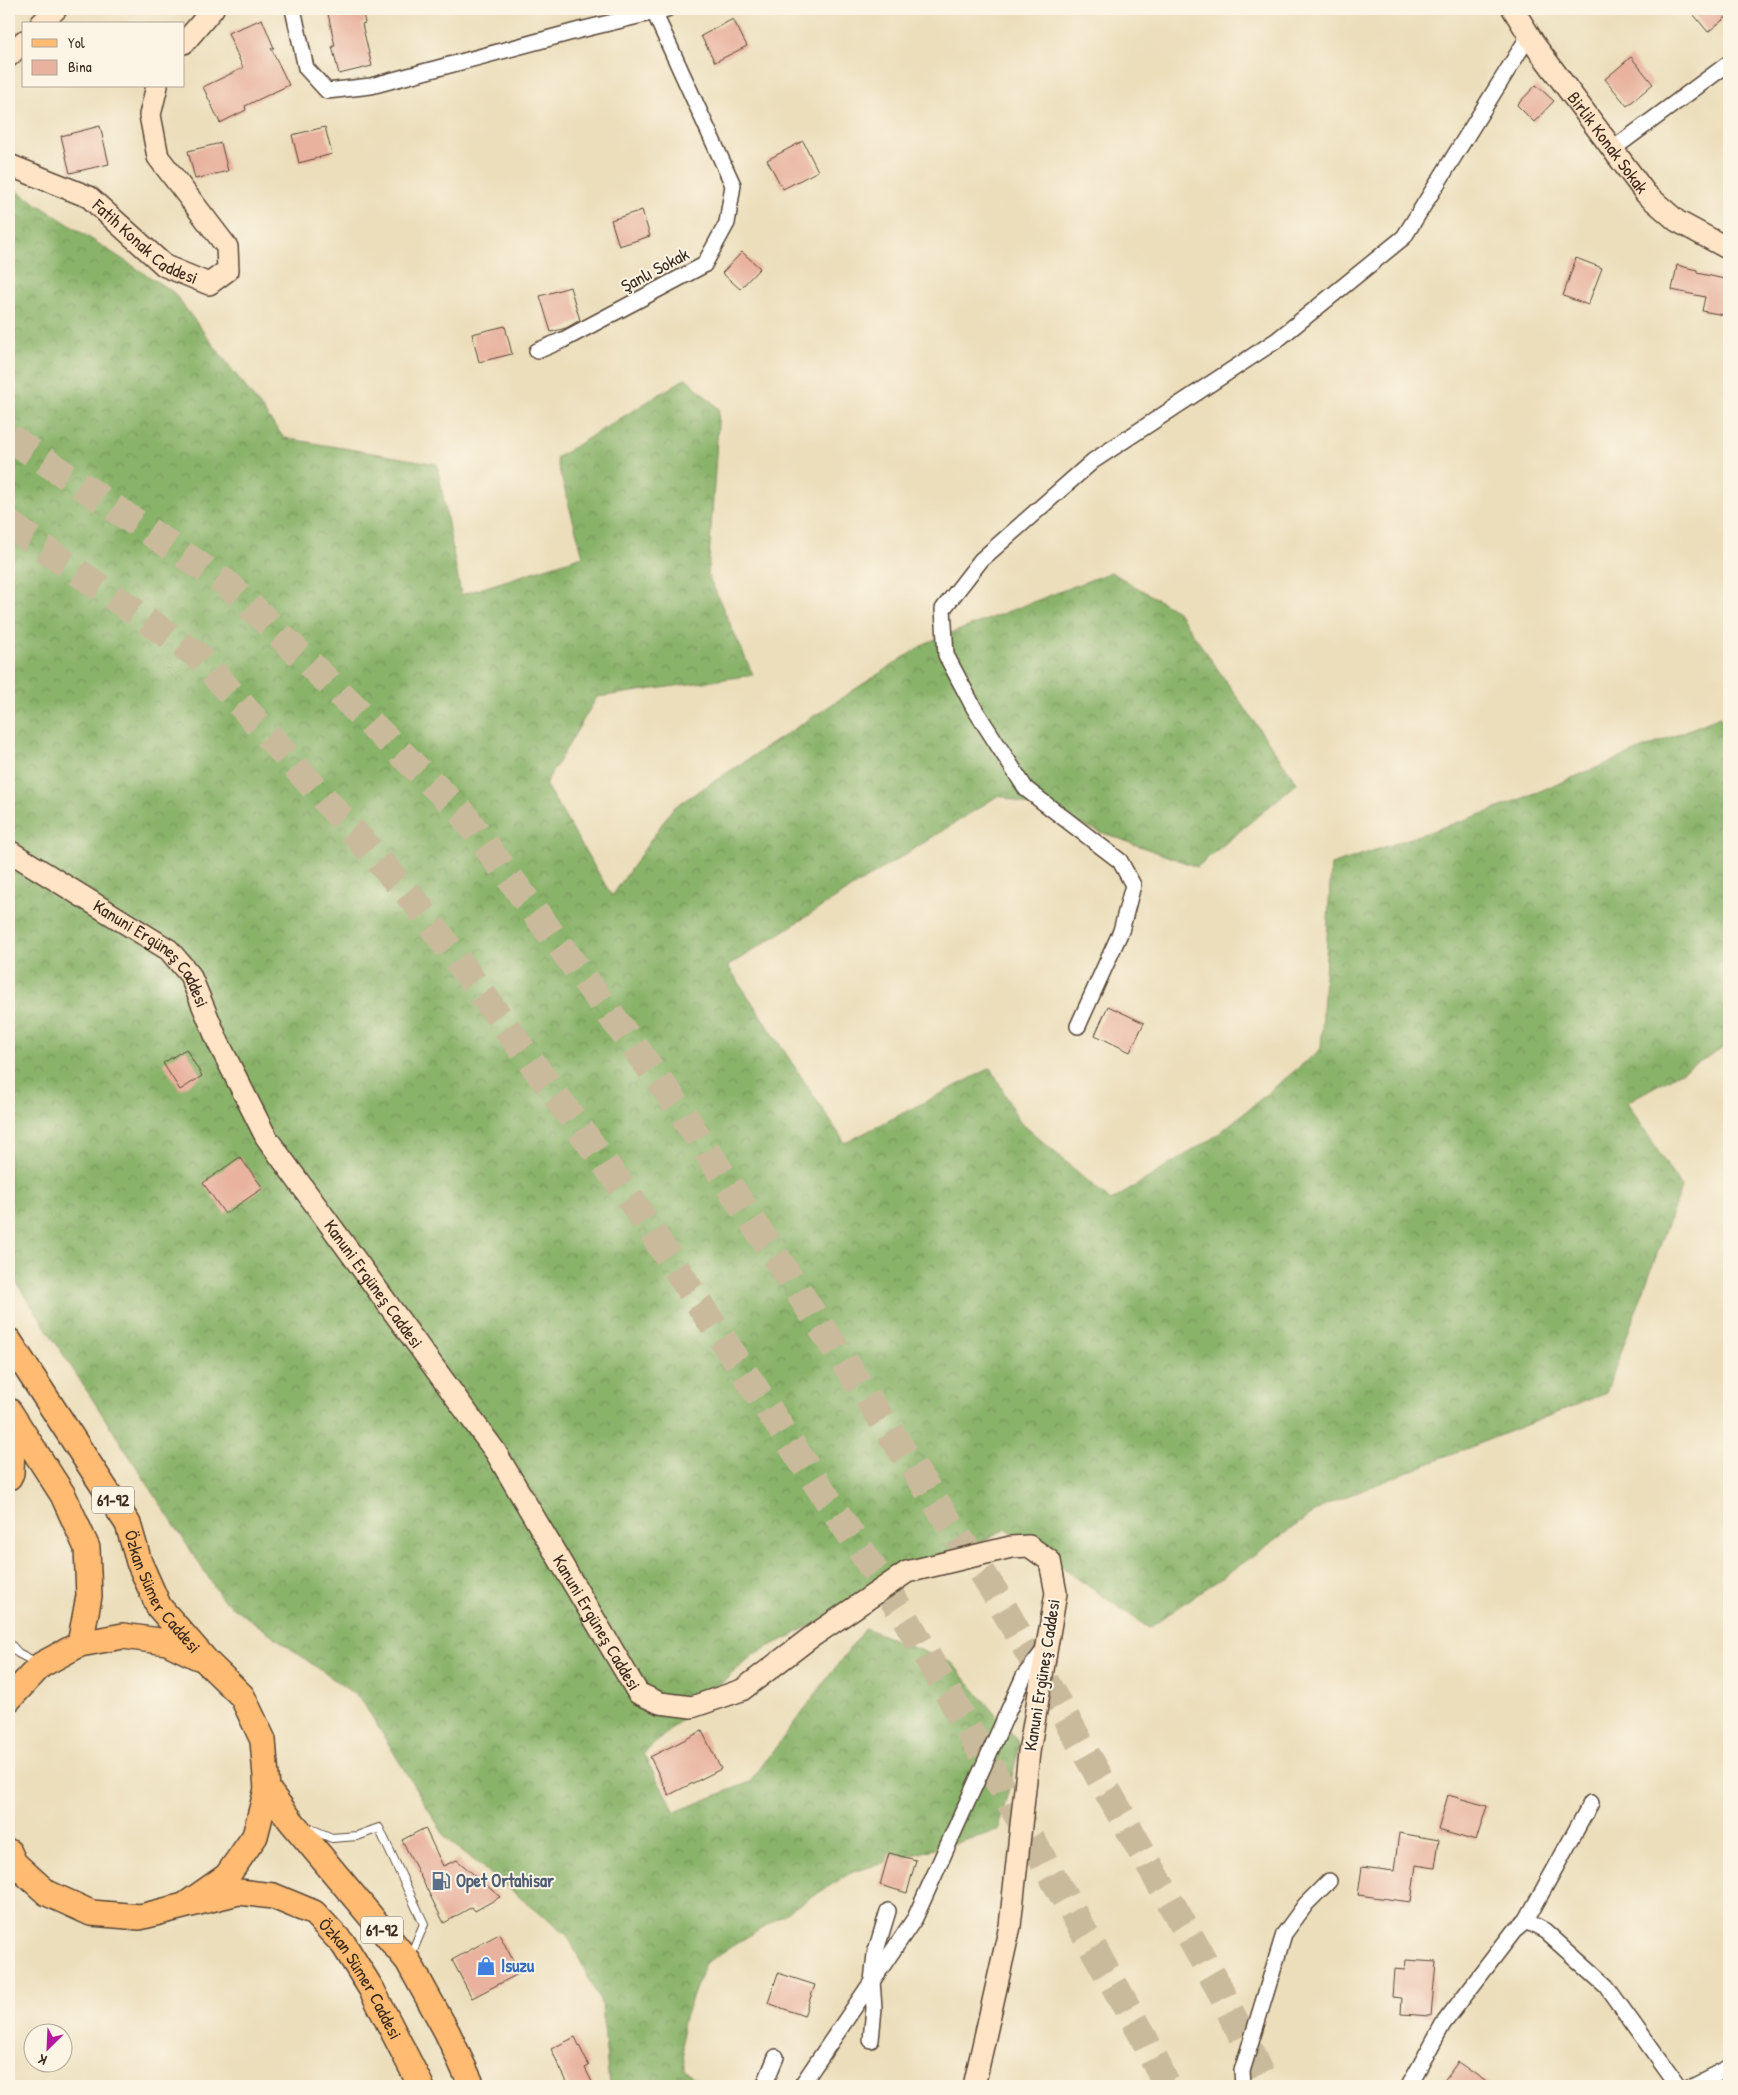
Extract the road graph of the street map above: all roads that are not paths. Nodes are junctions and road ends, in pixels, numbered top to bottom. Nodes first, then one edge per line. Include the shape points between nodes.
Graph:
1 (56, 9) edge
2 (213, 9) edge
3 (293, 9) edge
4 (1513, 9) edge
5 (660, 10) edge
6 (43, 22) edge
7 (1530, 34) junction
8 (185, 42) edge
9 (22, 43) edge
10 (9, 56) edge
11 (1729, 63) edge
12 (157, 88) edge
13 (1613, 149) junction
14 (9, 165) edge
15 (1729, 248) edge
16 (537, 351) dead end
17 (9, 851) edge
18 (1078, 1026) dead end
19 (9, 1341) edge
20 (9, 1411) edge
21 (9, 1433) edge
22 (9, 1477) edge
23 (9, 1644) edge
24 (80, 1644) junction
25 (1047, 1646) junction
26 (207, 1662) junction
27 (41, 1665) junction
28 (9, 1699) edge
29 (267, 1789) junction
30 (1591, 1803) dead end
31 (291, 1821) junction
32 (9, 1852) edge
33 (1329, 1880) dead end
34 (187, 1904) junction
35 (888, 1911) dead end
36 (1526, 1921) junction
37 (408, 1961) junction
38 (872, 1981) junction
39 (871, 2040) dead end
40 (776, 2057) dead end
41 (1729, 2068) edge
42 (421, 2086) edge
43 (472, 2086) edge
44 (764, 2086) edge
45 (801, 2086) edge
46 (974, 2086) edge
47 (1243, 2086) edge
48 (1409, 2086) edge
49 (1678, 2086) edge
50 (1693, 2086) edge

1 - 6 street
2 - 8 street
3 - 5 street via 306,68 327,91 371,86
4 - 7 street, Birlik Konak Sokak
5 - 16 street, Şanlı Sokak via 733,185 728,223 704,265
7 - 13 street, Birlik Konak Sokak via 1537,48
7 - 18 street via 1404,237 1278,340 1092,461 981,560 942,609 946,655 974,708 1026,789 1120,861 1133,885 1121,931
9 - 10 street
11 - 13 street
12 - 14 street, Fatih Konak Caddesi via 150,115 158,157 227,247 228,270 209,284 165,266 89,197
13 - 15 street, Birlik Konak Sokak via 1646,194 1677,221
17 - 25 street, Kanuni Ergüneş Caddesi via 169,950 190,975 218,1042 266,1138 495,1451 638,1692 660,1703 692,1707 742,1690 810,1638 907,1572 1011,1547 1029,1546 1050,1562 1056,1593
19 - 26 main road, Özkan Sümer Caddesi / 61-92 via 128,1524 139,1562 160,1607
20 - 24 main road, 61-92 via 63,1495 87,1548 89,1596
21 - 22 main road via 12,1445
23 - 27 lane via 18,1653
24 - 26 main road, Özkan Sümer Caddesi / 61-92 via 123,1636 167,1642
24 - 27 main road, Özkan Sümer Caddesi / 61-92
25 - 38 street via 1024,1676 915,1918
25 - 46 street, Kanuni Ergüneş Caddesi via 1029,1752 1010,1926
26 - 29 main road, Özkan Sümer Caddesi / 61-92 via 242,1696 263,1740
27 - 28 main road, Özkan Sümer Caddesi / 61-92
29 - 31 main road, 61-92
29 - 34 main road, Özkan Sümer Caddesi / 61-92 via 255,1836 227,1876
30 - 36 street
31 - 37 main road, 61-92
31 - 37 lane via 332,1838 357,1836 379,1828 424,1924
32 - 34 main road, Özkan Sümer Caddesi / 61-92 via 14,1862 47,1893 91,1913 140,1917
33 - 47 street via 1284,1934 1242,2071
34 - 42 main road, Özkan Sümer Caddesi / 61-92 via 239,1892 273,1896 314,1913 344,1945
35 - 38 street via 875,1954
36 - 48 street via 1514,1931 1443,2024
36 - 49 street via 1545,1931 1606,1986
37 - 43 main road, 61-92
38 - 39 street
38 - 45 street
40 - 44 street
41 - 50 street

